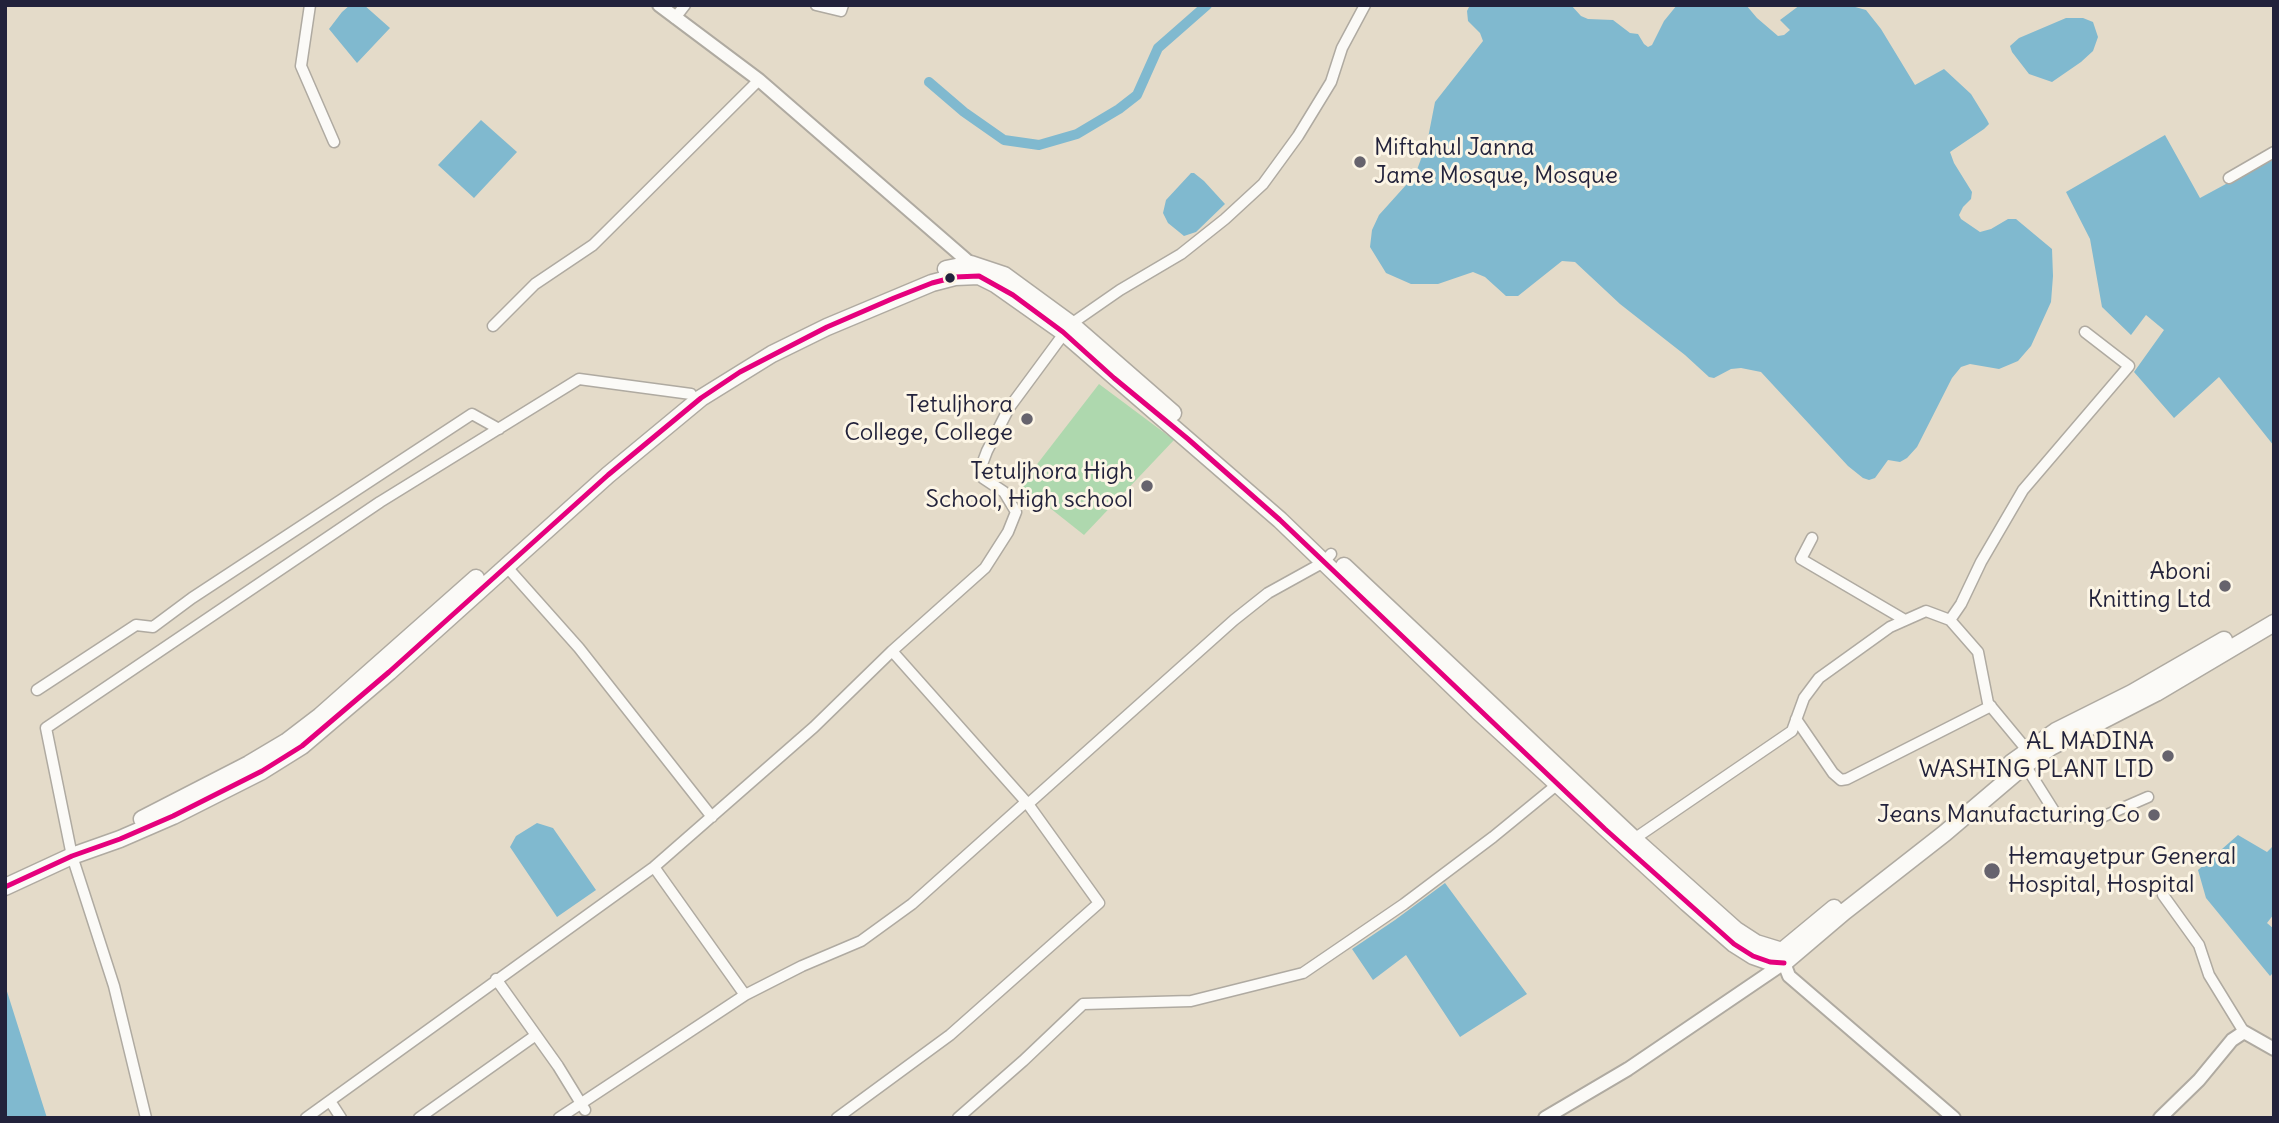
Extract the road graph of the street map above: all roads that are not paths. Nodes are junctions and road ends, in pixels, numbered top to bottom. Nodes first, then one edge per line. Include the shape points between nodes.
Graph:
1 (310, 5) edge
2 (659, 5) edge
3 (685, 5) edge
4 (816, 5) edge
5 (843, 5) edge
6 (1365, 5) edge
7 (675, 18) junction
8 (759, 80) junction
9 (334, 142) dead end
10 (2274, 152) edge
11 (2229, 177) dead end
12 (975, 270) junction
13 (493, 326) dead end
14 (1067, 328) junction
15 (2085, 332) dead end
16 (691, 394) junction
17 (499, 429) junction
18 (1812, 538) dead end
19 (1328, 558) junction
20 (506, 566) junction
21 (2274, 610) edge
22 (1950, 620) junction
23 (1905, 621) junction
24 (2274, 622) edge
25 (892, 651) junction
26 (2153, 688) junction
27 (37, 690) dead end
28 (1991, 706) junction
29 (1796, 719) junction
30 (2026, 757) junction
31 (1563, 780) junction
32 (2148, 797) dead end
33 (1027, 803) junction
34 (712, 817) junction
35 (1633, 839) junction
36 (72, 856) junction
37 (654, 867) junction
38 (5, 887) edge
39 (2163, 895) dead end
40 (1778, 963) junction
41 (496, 979) junction
42 (745, 995) junction
43 (2244, 1032) junction
44 (536, 1035) junction
45 (2274, 1049) edge
46 (330, 1101) junction
47 (582, 1107) junction
48 (146, 1118) edge
49 (306, 1118) edge
50 (341, 1118) edge
51 (419, 1118) edge
52 (559, 1118) edge
53 (837, 1118) edge
54 (958, 1118) edge
55 (1545, 1118) edge
56 (1954, 1118) edge
57 (2160, 1118) edge

1 - 9 street via 301,66
2 - 7 street
3 - 7 street
4 - 5 street via 841,11
6 - 14 street via 1342,48 1331,82 1252,196 1181,254
7 - 8 street
8 - 12 street
8 - 13 street via 593,245 535,284
10 - 11 street
12 - 14 main road via 1003,275
12 - 16 main road via 951,267 818,322 744,359
12 - 20 main road via 827,327 740,372 655,435
14 - 19 main road
14 - 25 street via 1009,408 981,467 983,478 1004,492 1016,512 1008,532 985,568
15 - 22 street via 2129,366 2023,489
16 - 17 street via 579,379
16 - 36 main road via 613,457 312,723 249,764
17 - 27 street via 472,414 153,626 136,625
17 - 36 street via 380,502 46,728
18 - 23 street via 1801,559
19 - 31 main road
19 - 33 street via 1268,593 1234,620
20 - 34 street via 579,648
20 - 36 main road via 302,746 173,816
21 - 26 main road
22 - 23 street via 1926,611
22 - 28 street via 1978,652
23 - 29 street via 1819,678
24 - 26 main road
25 - 33 street
25 - 34 street
26 - 30 main road via 2056,731
28 - 29 street via 1841,780
28 - 30 street
29 - 35 street via 1792,731
30 - 32 street via 2054,811 2067,818 2102,817
30 - 40 main road
31 - 35 main road
31 - 40 main road via 1605,829 1734,944
31 - 54 street via 1404,904 1303,973 1191,1001 1083,1004
33 - 42 street via 912,904 860,941
33 - 53 street via 1099,902 950,1035
34 - 37 street
35 - 40 main road
36 - 38 main road
36 - 48 street via 114,986
37 - 41 street
37 - 42 street
39 - 43 street via 2199,945 2210,975
40 - 55 street via 1628,1069
40 - 56 street
41 - 44 street
41 - 46 street
42 - 47 street
43 - 45 street
43 - 57 street
44 - 47 street
44 - 51 street
46 - 49 street
46 - 50 street
47 - 52 street

